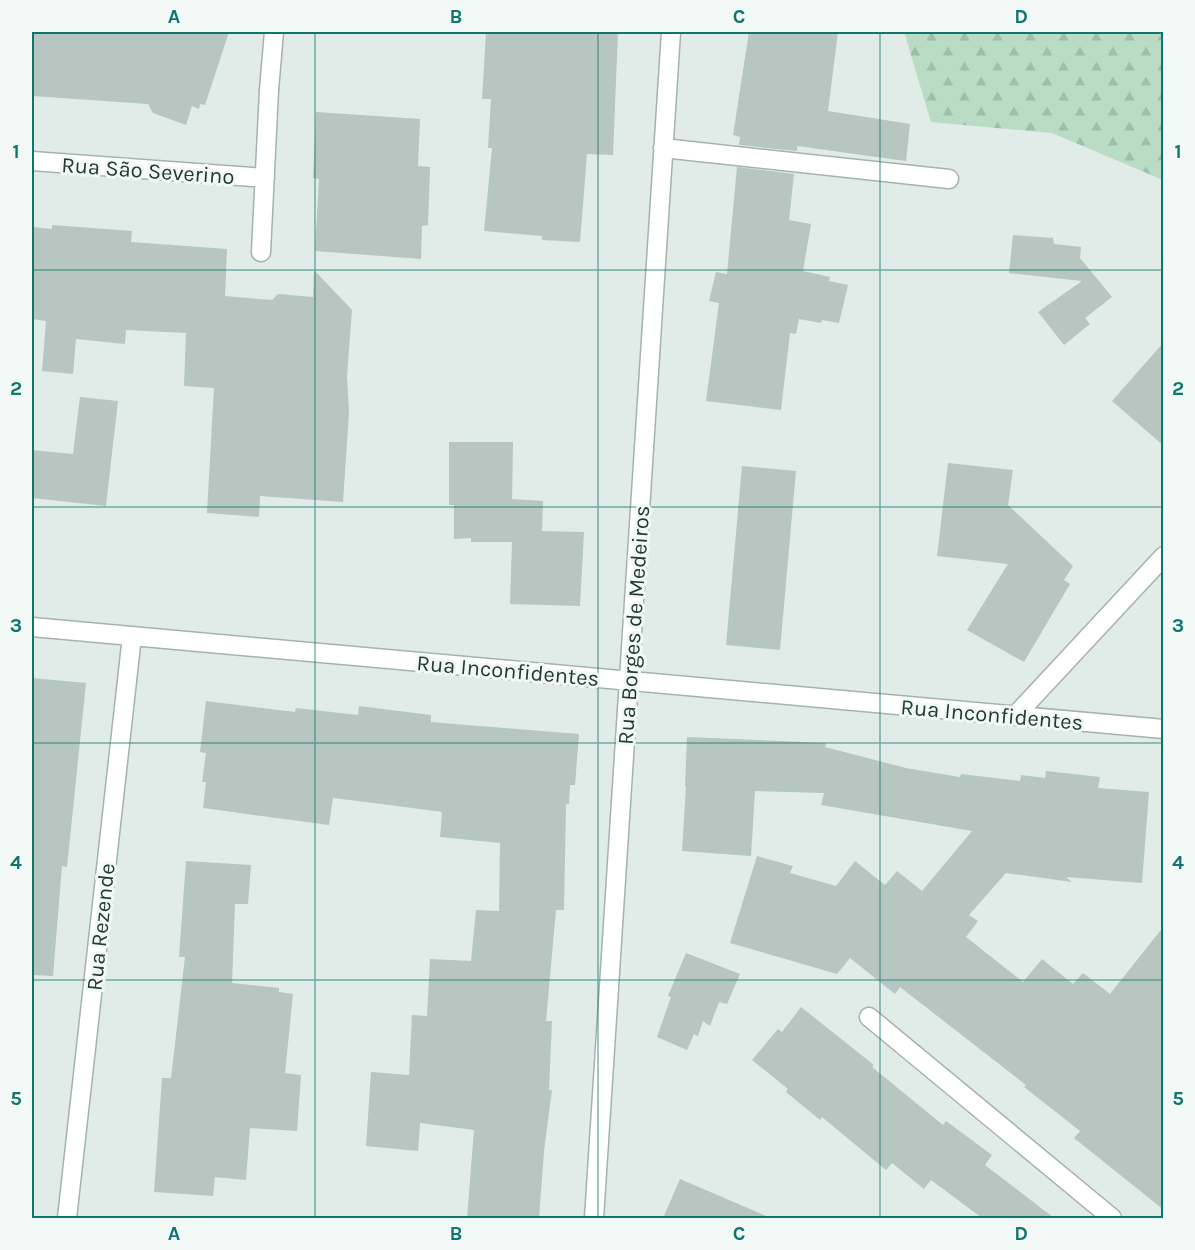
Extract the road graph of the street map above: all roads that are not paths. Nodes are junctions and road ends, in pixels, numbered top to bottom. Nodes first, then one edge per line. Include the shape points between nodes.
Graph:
1 (274, 32) edge
2 (671, 32) edge
3 (663, 148) junction
4 (32, 161) edge
5 (265, 178) junction
6 (949, 179) dead end
7 (261, 252) dead end
8 (1164, 556) edge
9 (32, 627) edge
10 (132, 636) junction
11 (629, 680) junction
12 (1015, 716) junction
13 (1164, 729) edge
14 (869, 1017) dead end
15 (67, 1218) edge
16 (594, 1218) edge
17 (1112, 1218) edge

1 - 5 street
2 - 3 street, Rua Borges de Medeiros
3 - 6 street
3 - 11 street, Rua Borges de Medeiros
4 - 5 street, Rua São Severino
5 - 7 street
8 - 12 street
9 - 10 street, Rua Inconfidentes
10 - 11 street, Rua Inconfidentes
10 - 15 street, Rua Rezende
11 - 12 street, Rua Inconfidentes
11 - 16 street, Rua Borges de Medeiros
12 - 13 street, Rua Inconfidentes
14 - 17 street

